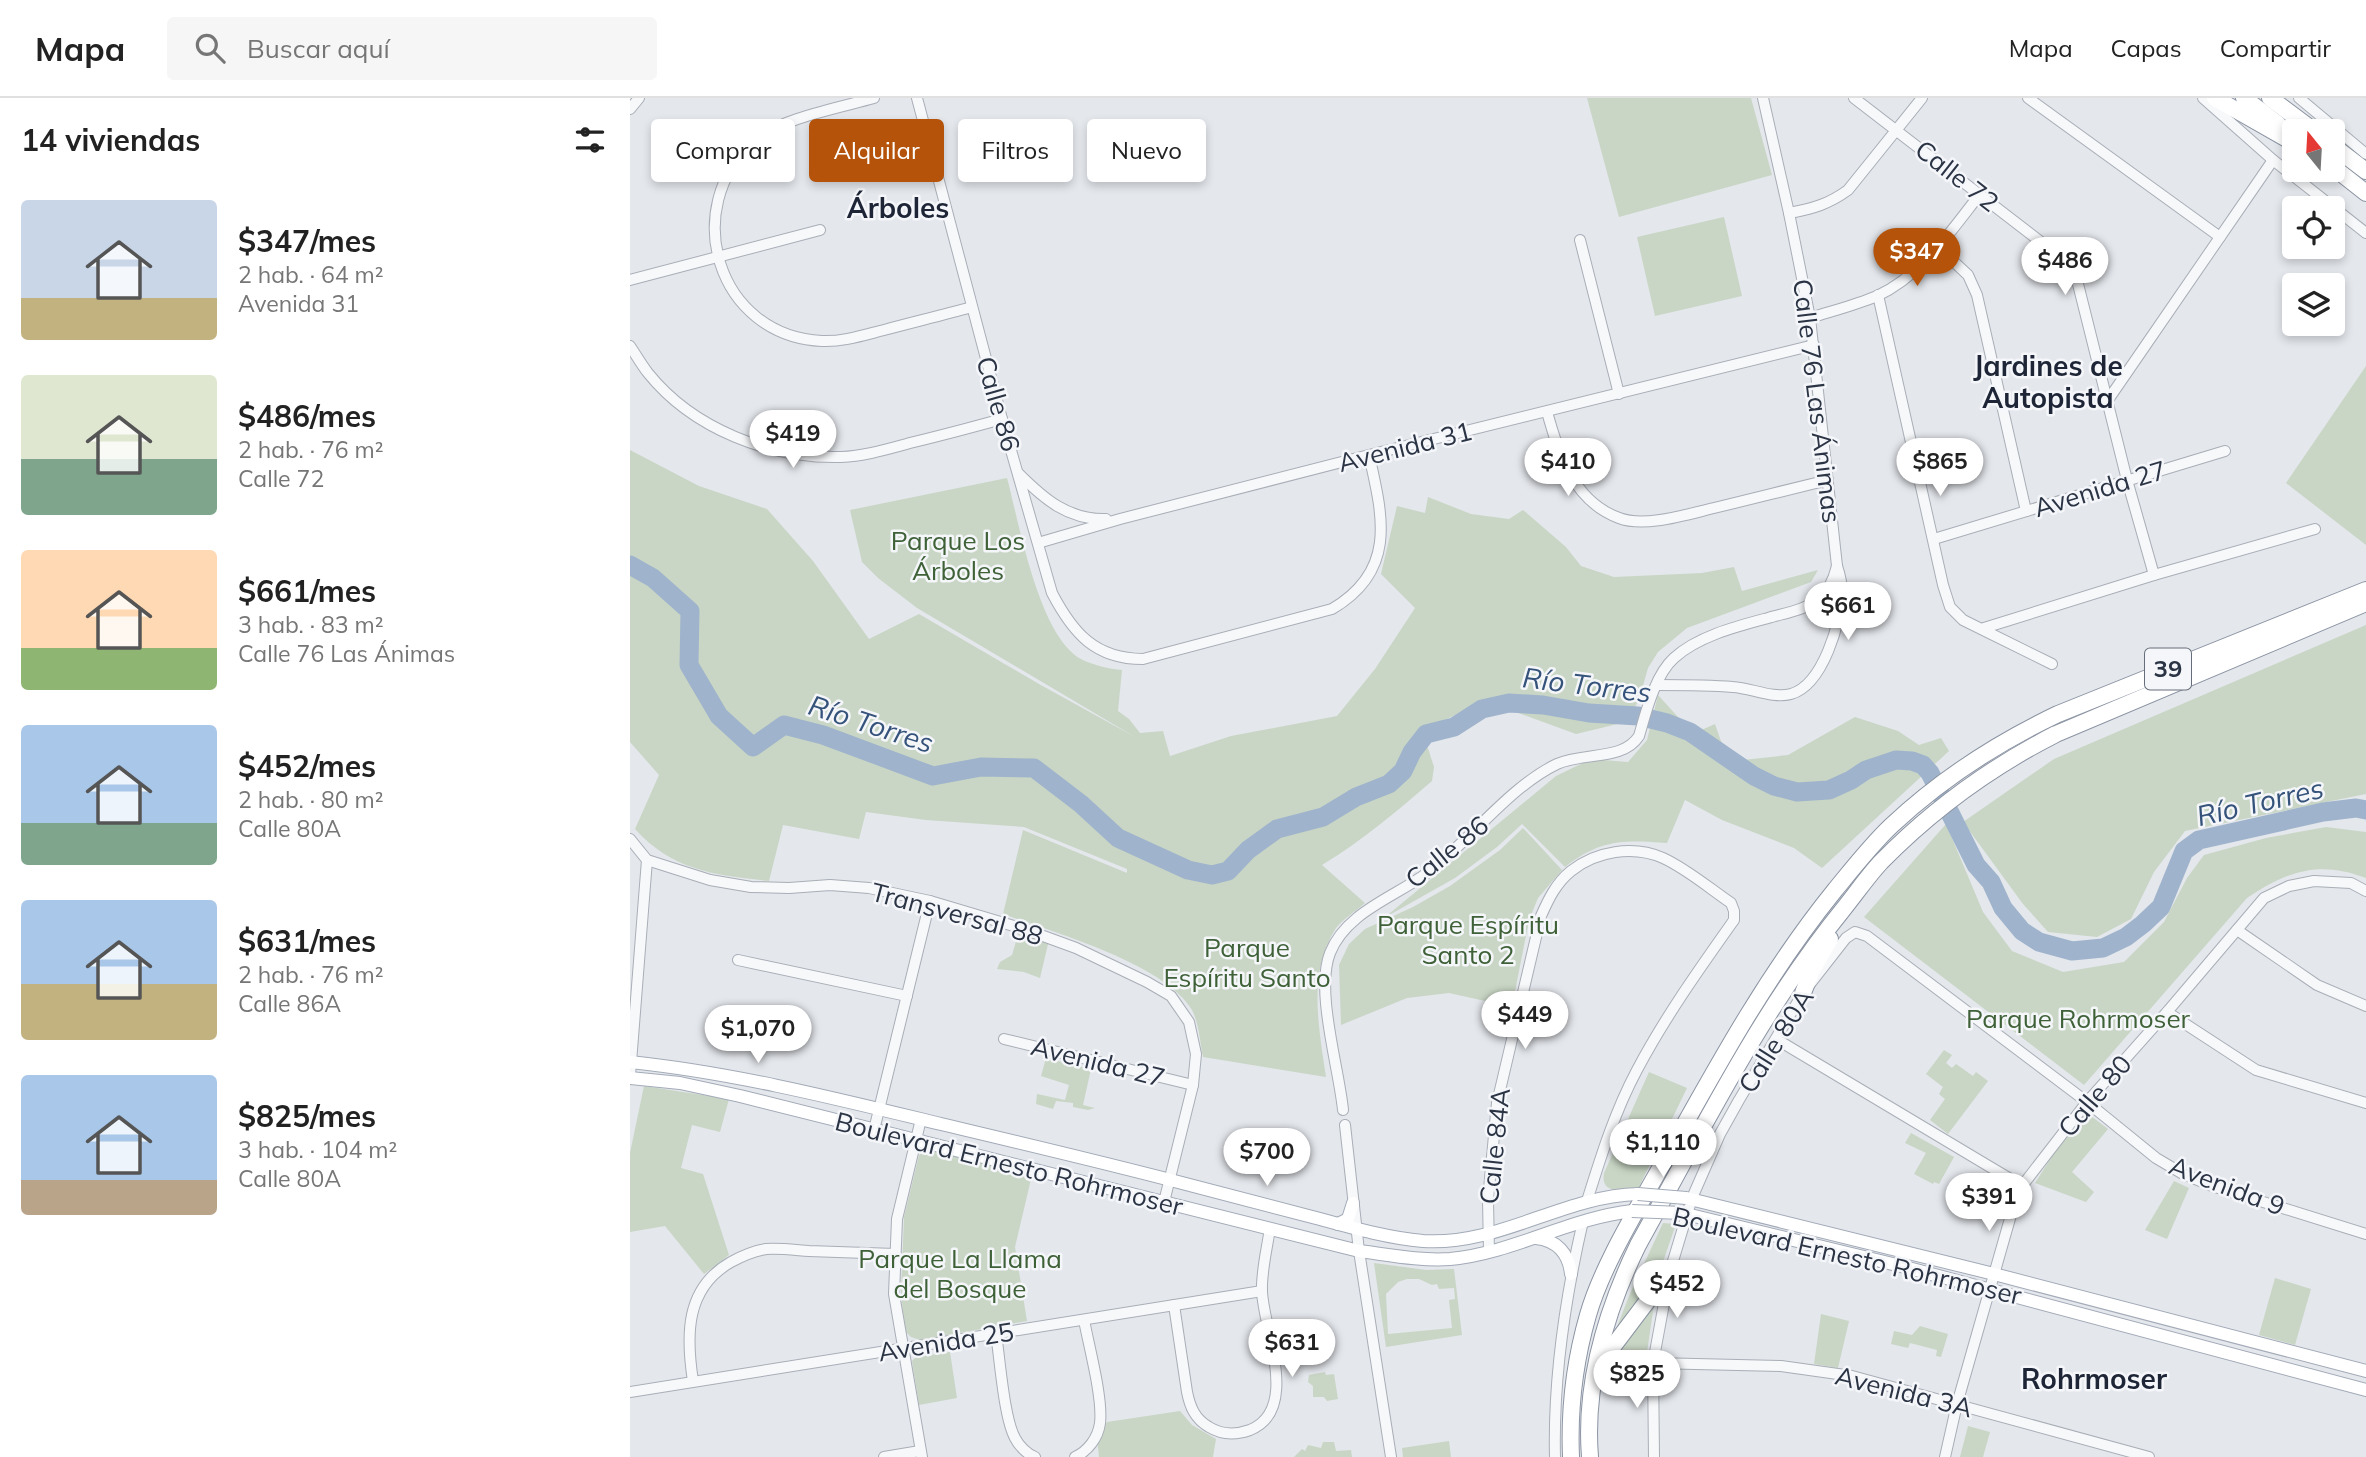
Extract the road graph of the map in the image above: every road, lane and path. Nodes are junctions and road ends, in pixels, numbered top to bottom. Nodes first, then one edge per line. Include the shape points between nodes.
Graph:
1 (639, 98) edge
2 (874, 98) edge
3 (917, 98) edge
4 (1763, 98) edge
5 (1854, 98) edge
6 (1922, 98) edge
7 (2028, 98) edge
8 (2203, 98) edge
9 (2215, 98) edge
10 (2244, 98) edge
11 (2270, 98) edge
12 (2276, 98) edge
13 (2299, 98) edge
14 (630, 109) edge
15 (2299, 119) edge
16 (2301, 119) edge
17 (2282, 128) edge
18 (1896, 130) junction
19 (2282, 136) edge
20 (2366, 154) edge
21 (2345, 155) edge
22 (2273, 160) junction
23 (2366, 171) edge
24 (2345, 176) edge
25 (2366, 193) edge
26 (1980, 194) junction
27 (1789, 213) junction
28 (820, 230) dead end
29 (2366, 233) edge
30 (2220, 237) junction
31 (1580, 240) dead end
32 (1938, 247) junction
33 (717, 257) junction
34 (630, 280) edge
35 (1878, 295) junction
36 (972, 307) junction
37 (1810, 318) junction
38 (1814, 345) junction
39 (630, 346) edge
40 (1619, 394) junction
41 (2108, 400) junction
42 (1548, 412) junction
43 (1002, 419) junction
44 (2225, 450) dead end
45 (1369, 455) junction
46 (1018, 473) junction
47 (1828, 480) junction
48 (2127, 480) junction
49 (2025, 511) junction
50 (1120, 519) junction
51 (2315, 529) dead end
52 (1934, 539) junction
53 (1038, 543) junction
54 (1838, 566) junction
55 (2154, 575) junction
56 (2366, 590) edge
57 (2366, 603) edge
58 (1984, 628) junction
59 (2052, 664) dead end
60 (1657, 685) junction
61 (630, 839) edge
62 (646, 860) junction
63 (2366, 891) edge
64 (1856, 893) junction
65 (930, 901) junction
66 (2236, 930) junction
67 (1867, 936) joint
68 (738, 960) dead end
69 (1803, 993) junction
70 (906, 996) junction
71 (2366, 1006) edge
72 (2167, 1013) junction
73 (1004, 1039) dead end
74 (1776, 1039) junction
75 (630, 1062) edge
76 (630, 1077) edge
77 (1193, 1085) junction
78 (2087, 1102) junction
79 (2366, 1104) edge
80 (879, 1109) junction
81 (1343, 1110) dead end
82 (921, 1119) junction
83 (1345, 1125) dead end
84 (874, 1130) junction
85 (915, 1141) junction
86 (1169, 1180) junction
87 (2022, 1186) junction
88 (1637, 1194) junction
89 (1689, 1198) junction
90 (1587, 1201) junction
91 (1164, 1202) junction
92 (1353, 1203) junction
93 (1685, 1214) junction
94 (1583, 1221) junction
95 (1338, 1224) junction
96 (1270, 1228) junction
97 (1357, 1229) junction
98 (1489, 1234) junction
99 (2366, 1234) edge
100 (1532, 1238) junction
101 (1359, 1251) junction
102 (1489, 1252) junction
103 (895, 1254) junction
104 (1670, 1271) junction
105 (1571, 1275) junction
106 (1994, 1275) junction
107 (1990, 1289) junction
108 (1262, 1291) junction
109 (1174, 1305) junction
110 (1083, 1320) junction
111 (996, 1334) junction
112 (904, 1349) junction
113 (1653, 1363) junction
114 (2366, 1371) edge
115 (1594, 1373) junction
116 (693, 1381) junction
117 (2366, 1390) edge
118 (630, 1392) edge
119 (1957, 1404) junction
120 (921, 1454) edge
121 (884, 1457) edge
122 (1035, 1457) edge
123 (1075, 1457) edge
124 (1391, 1457) edge
125 (1555, 1457) edge
126 (1571, 1457) edge
127 (1590, 1457) edge
128 (1654, 1457) edge
129 (1945, 1457) edge
130 (2149, 1457) edge

1 - 14 street
2 - 33 street via 787,123 755,139 732,166 717,201
3 - 36 street, Calle 86
4 - 27 street, Calle 76 Las Ánimas
5 - 18 street, Calle 72
6 - 18 street
7 - 30 street
8 - 22 street
9 - 19 highway
10 - 17 highway
11 - 15 highway
12 - 16 highway
13 - 20 street
18 - 26 street, Calle 72
18 - 27 street via 1848,190 1816,208
21 - 23 highway
22 - 29 street
22 - 30 street
24 - 25 highway
26 - 32 street
26 - 41 street, Calle 72 via 2063,259 2076,276
27 - 37 street, Calle 76 Las Ánimas
28 - 33 street
30 - 41 street
31 - 40 street
32 - 35 street
32 - 49 street via 1968,275 1977,295
33 - 34 street
33 - 36 street via 729,286 748,309 767,325 794,336 822,341 853,338
35 - 37 street
35 - 52 street
36 - 43 street, Calle 86
37 - 38 street, Calle 76 Las Ánimas
38 - 40 street, Avenida 31
38 - 47 street, Calle 76 Las Ánimas
39 - 43 street via 648,373 708,424 790,454 842,457 886,450
40 - 42 street, Avenida 31
41 - 48 street, Calle 72
42 - 45 street, Avenida 31
42 - 47 street via 1570,475 1590,501 1620,519 1678,516
43 - 46 street, Calle 86
44 - 48 street, Avenida 27
45 - 50 street, Avenida 31
45 - 53 street, Calle 86 via 1381,506 1378,556 1360,587 1332,609 1143,659 1113,656 1073,629 1052,593
46 - 50 street, Avenida 31 via 1058,508 1079,516
46 - 53 street, Calle 86
47 - 54 street, Calle 76 Las Ánimas
48 - 49 street, Avenida 27
48 - 55 street, Calle 72
49 - 52 street, Avenida 27
50 - 53 street, Avenida 31
51 - 55 street
52 - 58 street via 1950,607 1963,620
54 - 60 street via 1819,599 1688,647 1674,657
54 - 60 street, Calle 76 Las Ánimas via 1842,593 1830,645 1810,680 1794,693
55 - 58 street
56 - 126 highway, 39 via 2058,713 2012,736 1923,799 1867,852 1806,926 1733,1036 1623,1237 1584,1334 1573,1391
57 - 64 highway, 39 via 2020,753 1937,812 1879,864
58 - 59 street
60 - 81 street, Calle 86 via 1633,744 1625,750 1557,764 1532,779 1434,867 1358,917 1339,938 1326,967 1326,999
61 - 62 street
62 - 65 street, Transversal 88 via 751,887 869,888
62 - 75 street
63 - 66 street, Calle 80 via 2351,883 2314,881 2289,886 2264,898
64 - 69 highway
64 - 115 highway, 39 via 1820,937 1749,1044 1638,1245 1606,1323
65 - 70 street
65 - 77 street, Transversal 88 via 1076,948 1171,996 1189,1022 1196,1054
66 - 71 street via 2317,985
66 - 72 street, Calle 80
67 - 69 street, Calle 80A via 1855,932 1846,938
67 - 78 street, Avenida 9
68 - 70 street
69 - 74 street, Calle 80A
70 - 80 street
72 - 78 street, Calle 80
72 - 79 street via 2256,1070
73 - 77 street, Avenida 27
74 - 87 street
74 - 89 street, Calle 80A via 1720,1134
75 - 76 street
75 - 80 main road, Boulevard Ernesto Rohrmoser via 742,1079
76 - 84 main road, Boulevard Ernesto Rohrmoser via 740,1096
77 - 86 street
78 - 87 street, Calle 80
78 - 99 street, Avenida 9 via 2183,1174
80 - 82 main road, Boulevard Ernesto Rohrmoser
80 - 84 street
82 - 85 street
82 - 86 main road, Boulevard Ernesto Rohrmoser
83 - 92 street
84 - 85 main road, Boulevard Ernesto Rohrmoser
85 - 91 main road, Boulevard Ernesto Rohrmoser
85 - 103 street via 897,1219
86 - 91 street
86 - 95 main road, Boulevard Ernesto Rohrmoser
87 - 106 street, Calle 80
88 - 89 main road, Boulevard Ernesto Rohrmoser, bridge
88 - 90 main road, Boulevard Ernesto Rohrmoser
88 - 94 main road via 1588,1211
89 - 93 street, Calle 80A
89 - 106 main road, Boulevard Ernesto Rohrmoser
90 - 98 main road, Boulevard Ernesto Rohrmoser
90 - 98 street, Calle 84A via 1606,1141 1637,1071 1734,919 1731,903 1683,869 1637,851 1593,858 1570,872 1551,894 1541,916 1497,1103 1488,1189
91 - 96 main road, Boulevard Ernesto Rohrmoser
92 - 95 main road via 1348,1219
92 - 97 street
93 - 94 main road, Boulevard Ernesto Rohrmoser, bridge via 1632,1211
93 - 104 street, Calle 80A
93 - 107 main road, Boulevard Ernesto Rohrmoser
94 - 100 main road, Boulevard Ernesto Rohrmoser
94 - 105 street
95 - 97 main road, Boulevard Ernesto Rohrmoser
96 - 101 main road, Boulevard Ernesto Rohrmoser
96 - 108 street
97 - 98 main road, Boulevard Ernesto Rohrmoser via 1421,1241
97 - 101 street
98 - 102 street, Calle 84A
100 - 102 main road, Boulevard Ernesto Rohrmoser
100 - 105 main road via 1549,1240 1563,1251
101 - 102 main road, Boulevard Ernesto Rohrmoser via 1419,1259
101 - 124 street
103 - 112 street via 894,1294
103 - 116 street via 766,1249 720,1268 705,1283 689,1325
104 - 113 street, Calle 80A
104 - 115 highway
105 - 125 street via 1557,1374
106 - 107 street, Calle 80
106 - 114 main road, Boulevard Ernesto Rohrmoser
107 - 117 main road, Boulevard Ernesto Rohrmoser
107 - 119 street, Calle 80
108 - 109 street, Avenida 25
108 - 109 street via 1278,1387 1265,1420 1240,1433 1214,1430 1190,1405
109 - 110 street, Avenida 25
110 - 111 street, Avenida 25
110 - 123 street via 1100,1426 1094,1441
111 - 112 street, Avenida 25
111 - 122 street via 1009,1423 1015,1440
112 - 116 street, Avenida 25
112 - 120 street
113 - 119 street, Avenida 3A via 1781,1366 1852,1376
113 - 128 street, Calle 80A
115 - 127 highway, 39
116 - 118 street, Avenida 25
119 - 129 street, Calle 80
119 - 130 street, Avenida 3A
120 - 121 street

